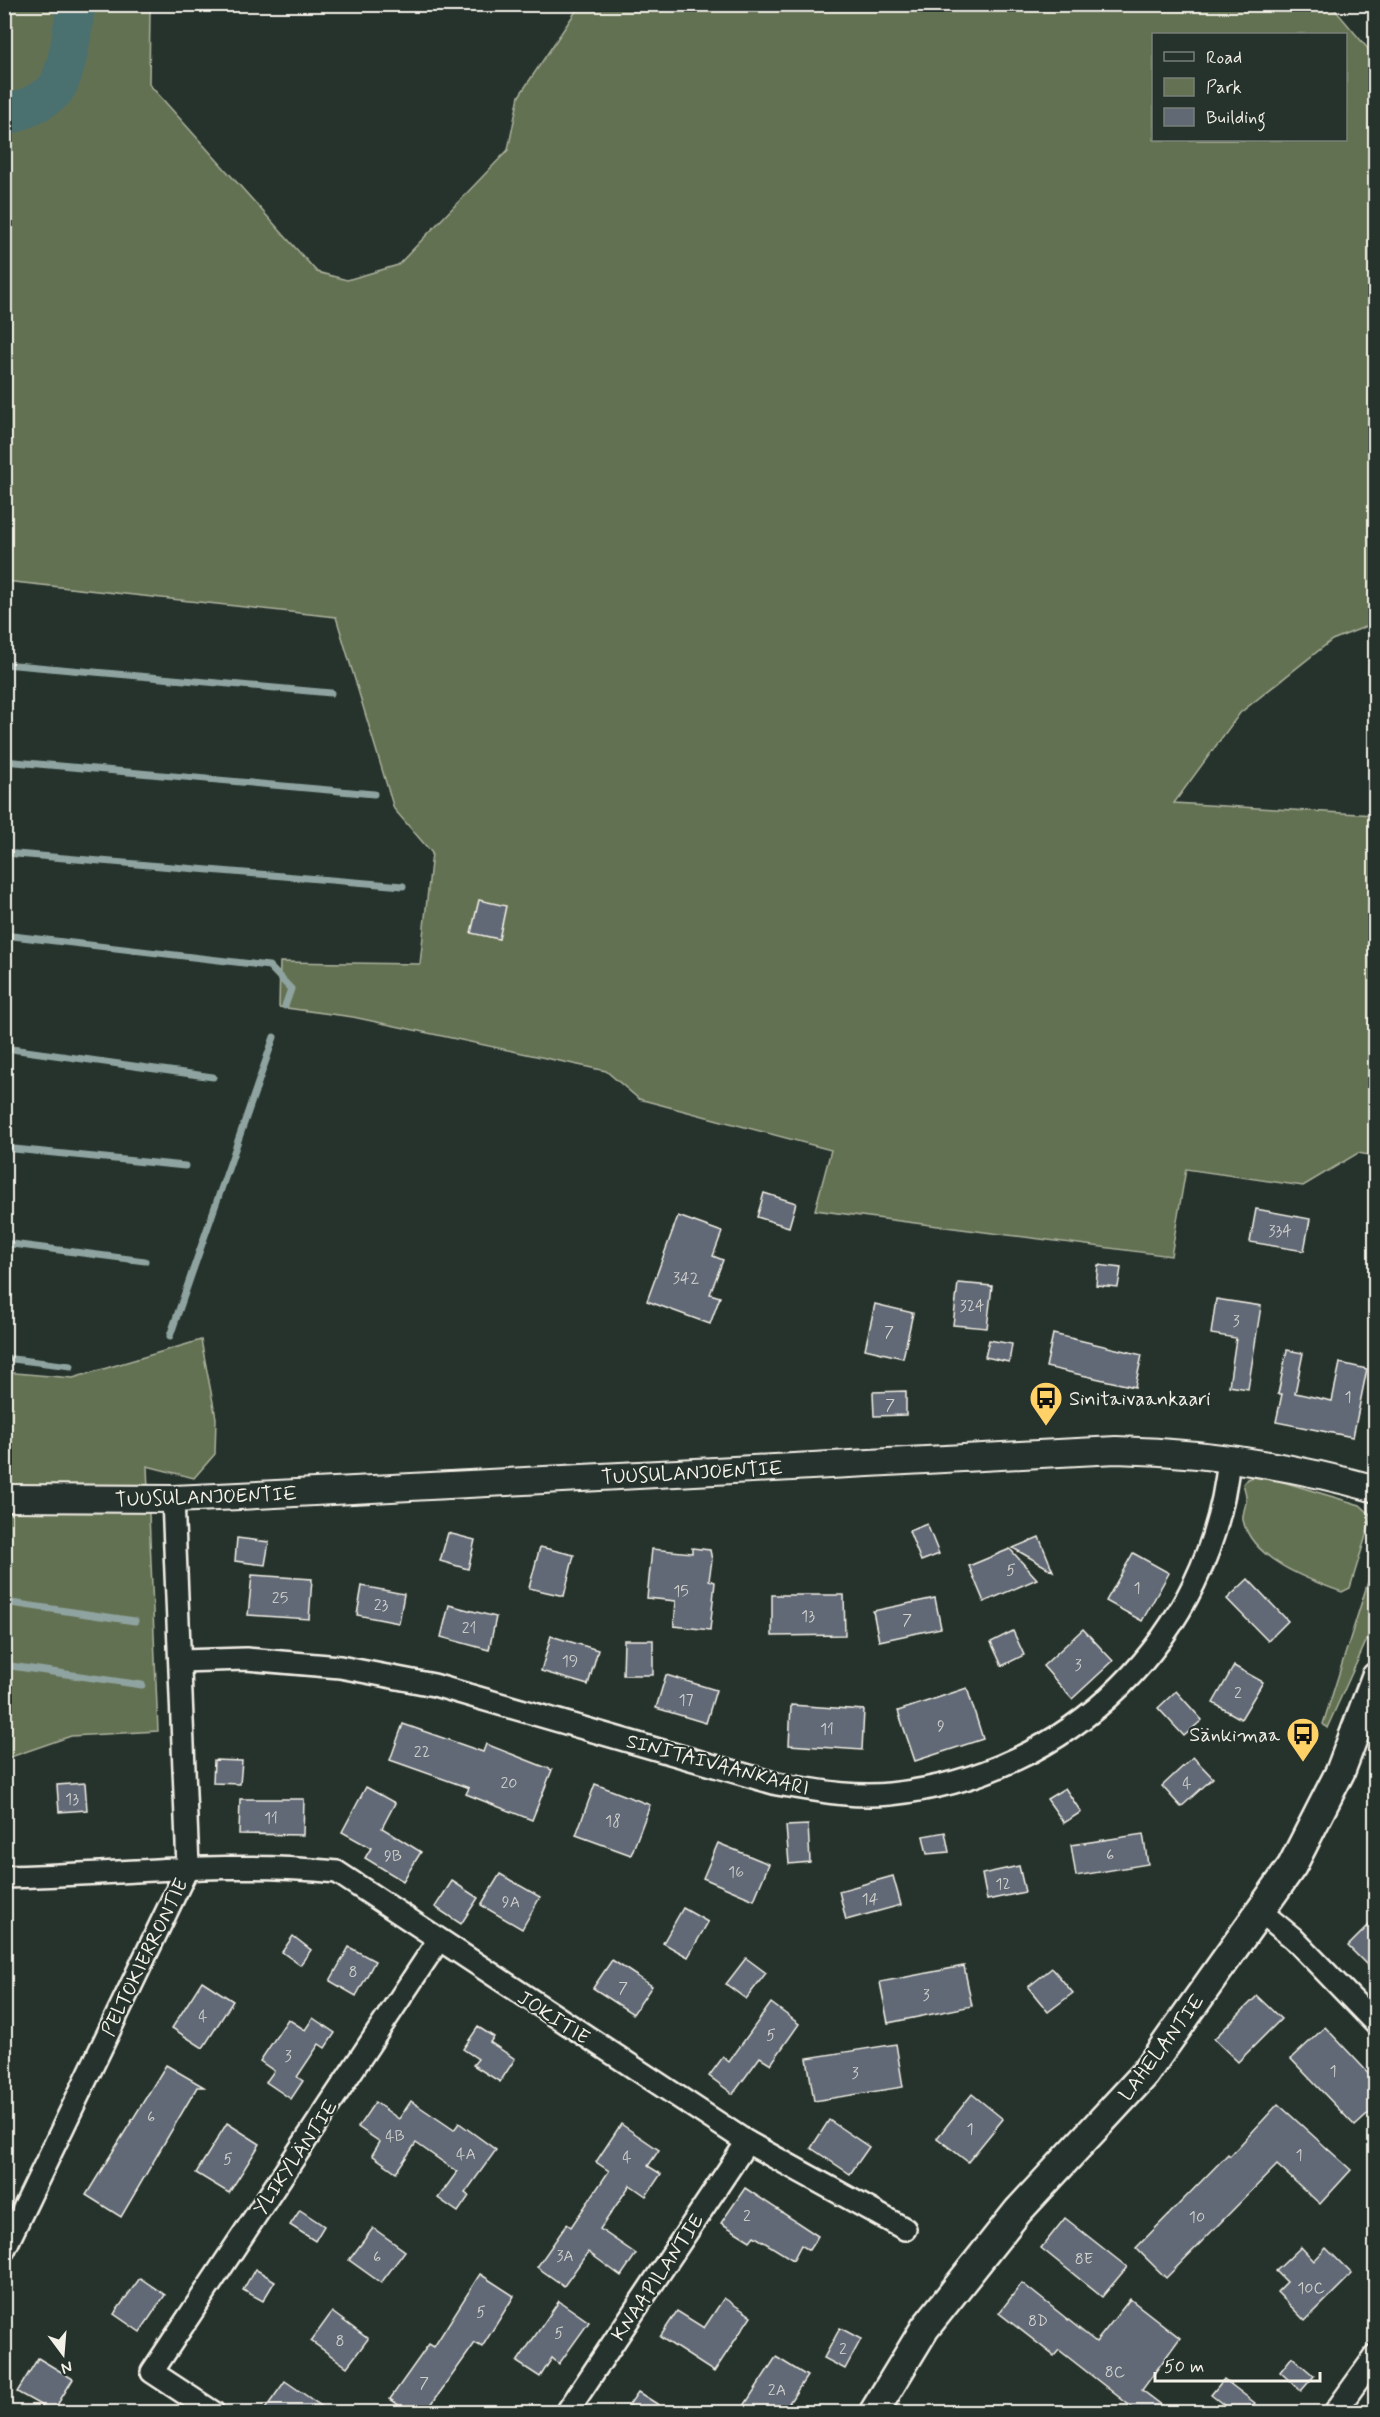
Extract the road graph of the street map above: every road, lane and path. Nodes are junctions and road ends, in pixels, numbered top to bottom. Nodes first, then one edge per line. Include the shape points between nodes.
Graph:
1 (1230, 1458) junction
2 (1376, 1489) edge
3 (4, 1498) edge
4 (173, 1499) junction
5 (180, 1661) junction
6 (1376, 1677) edge
7 (188, 1867) junction
8 (4, 1877) edge
9 (1260, 1911) junction
10 (438, 1941) junction
11 (1376, 2024) edge
12 (747, 2142) junction
13 (905, 2229) dead end
14 (4, 2250) edge
15 (1376, 2355) edge
16 (213, 2412) edge
17 (567, 2412) edge
18 (874, 2412) edge
19 (1335, 2412) edge

1 - 2 street, TUUSULANJOENTIE via 1283,1466
1 - 4 street, TUUSULANJOENTIE via 1116,1450
1 - 5 street, SINITAIVAANKAARI via 1226,1490 1207,1558 1159,1646 1111,1697 1059,1736 1015,1760 947,1785 889,1794 830,1793 777,1784 423,1683 340,1667 246,1659
3 - 4 street, TUUSULANJOENTIE
4 - 5 street, PELTOKIERRONTIE
5 - 7 street, PELTOKIERRONTIE
6 - 9 main road, LAHELANTIE via 1340,1772 1292,1866
7 - 8 street, JOKITIE
7 - 10 street, JOKITIE via 337,1872
7 - 14 street, PELTOKIERRONTIE
9 - 11 street via 1293,1938
9 - 18 main road, LAHELANTIE via 1144,2075 1018,2211 932,2319
10 - 12 street, JOKITIE
10 - 16 street, YLIKYLÄNTIE via 152,2372
12 - 13 street, JOKITIE
12 - 17 street, KNAAPILANTIE
15 - 19 street

